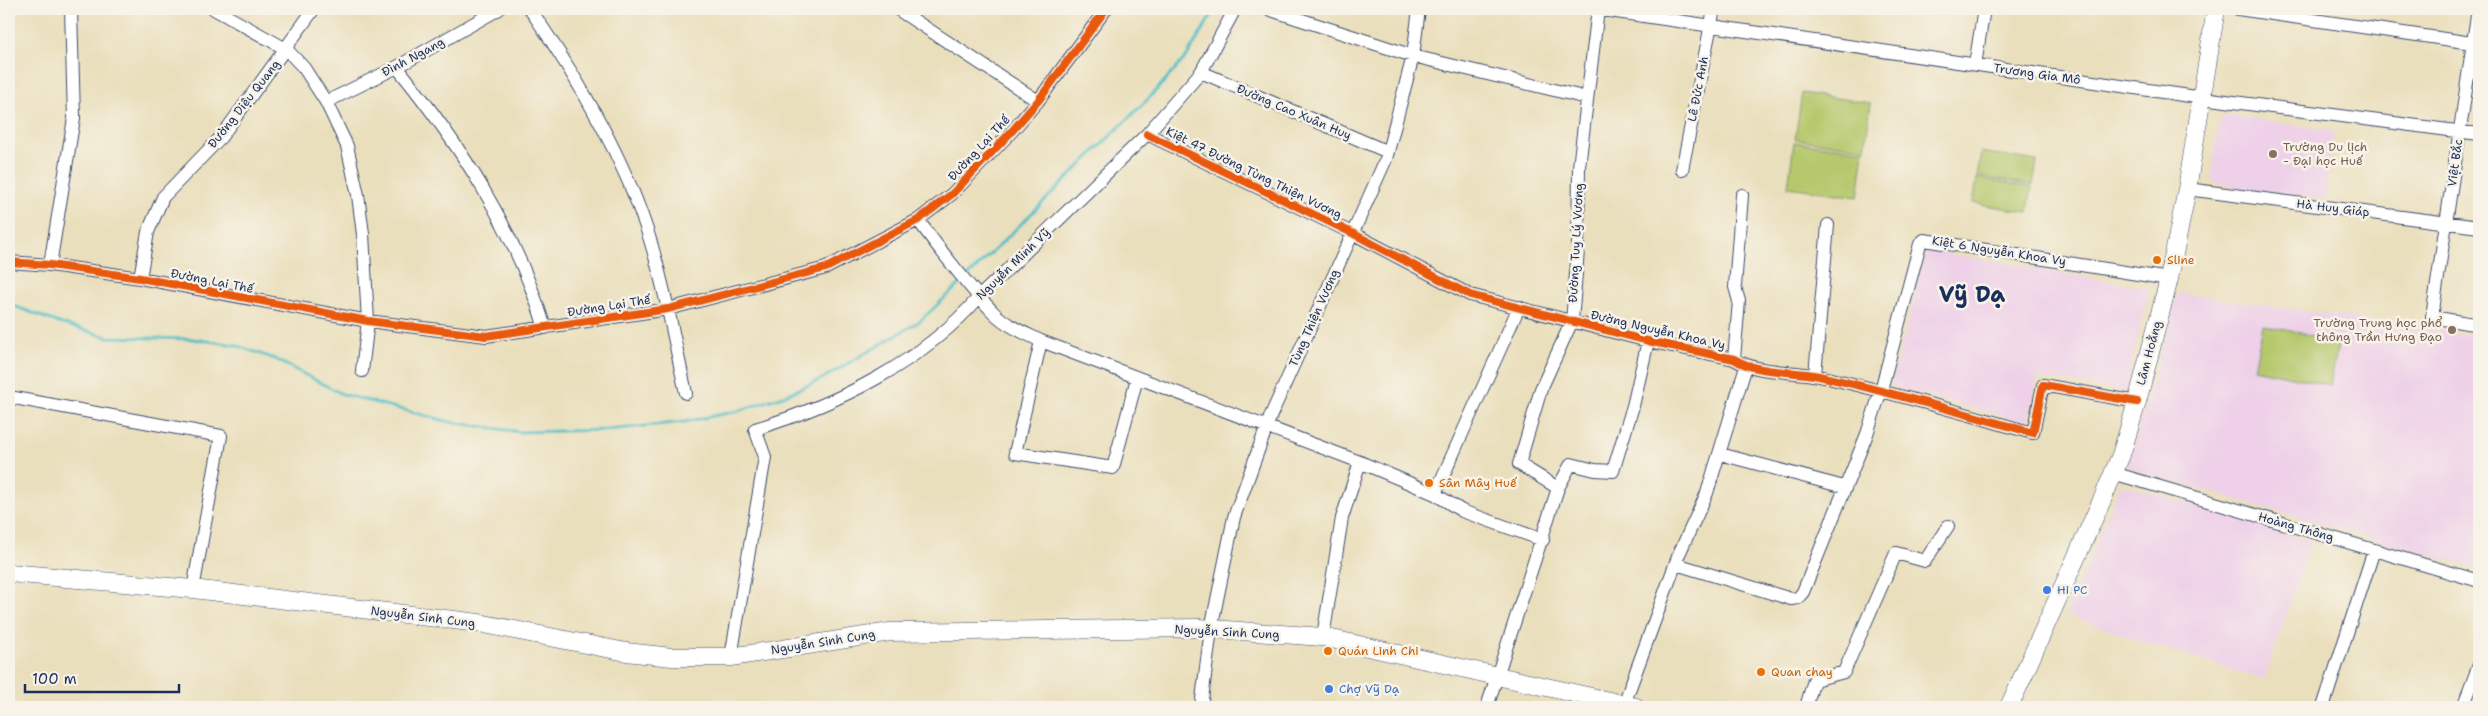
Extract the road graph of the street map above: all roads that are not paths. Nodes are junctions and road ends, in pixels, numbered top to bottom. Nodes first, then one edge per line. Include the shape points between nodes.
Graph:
1 (71, 9) edge
2 (314, 9) edge
3 (499, 9) edge
4 (530, 9) edge
5 (897, 9) edge
6 (1106, 9) edge
7 (1235, 9) edge
8 (1268, 9) edge
9 (1420, 9) edge
10 (1597, 9) edge
11 (1714, 9) edge
12 (1984, 9) edge
13 (2216, 9) edge
14 (2238, 9) edge
15 (2478, 9) edge
16 (221, 10) edge
17 (1710, 26) junction
18 (2476, 44) edge
19 (286, 49) junction
20 (1413, 56) junction
21 (1975, 65) junction
22 (397, 67) junction
23 (1200, 72) junction
24 (1587, 98) junction
25 (2202, 98) junction
26 (1038, 100) junction
27 (326, 102) junction
28 (2460, 131) junction
29 (1147, 134) junction
30 (2479, 134) edge
31 (1388, 152) junction
32 (1682, 170) dead end
33 (2187, 189) junction
34 (1742, 195) dead end
35 (918, 220) junction
36 (2446, 222) junction
37 (1828, 225) dead end
38 (2479, 227) edge
39 (1352, 233) junction
40 (9, 262) edge
41 (50, 265) junction
42 (140, 278) junction
43 (2169, 279) junction
44 (976, 292) junction
45 (1520, 307) junction
46 (668, 308) junction
47 (368, 321) junction
48 (1572, 321) junction
49 (2479, 325) edge
50 (544, 328) junction
51 (1041, 341) junction
52 (1648, 341) junction
53 (1734, 359) junction
54 (1746, 366) junction
55 (362, 371) dead end
56 (1815, 375) junction
57 (1137, 378) junction
58 (1881, 390) junction
59 (686, 393) dead end
60 (9, 397) edge
61 (2137, 402) junction
62 (1266, 428) junction
63 (1720, 454) junction
64 (1360, 462) junction
65 (2113, 473) junction
66 (1844, 487) junction
67 (1558, 488) junction
68 (1435, 494) junction
69 (1948, 526) dead end
70 (1543, 540) junction
71 (2374, 550) junction
72 (1676, 564) junction
73 (9, 573) edge
74 (2479, 581) edge
75 (192, 590) junction
76 (1211, 629) junction
77 (1323, 637) junction
78 (732, 656) junction
79 (2479, 665) edge
80 (1497, 676) junction
81 (1630, 706) edge
82 (1202, 707) edge
83 (1487, 707) edge
84 (1806, 707) edge
85 (2009, 707) edge
86 (2323, 707) edge
87 (2463, 707) edge

1 - 41 street via 74,118
2 - 19 street, Đường Diệu Quang
3 - 22 street, Đình Ngang
4 - 46 street via 568,64 630,187 647,231
5 - 26 street
6 - 26 street, Đường Lại Thế
7 - 23 street, Nguyễn Minh Vỹ
8 - 20 street
9 - 20 street, Tùng Thiện Vương
10 - 17 street, Trương Gia Mô
10 - 24 street, Đường Tuy Lý Vương
11 - 17 street, Lê Đức Anh
12 - 21 street
13 - 25 main road, Lâm Hoằng
14 - 18 street
15 - 18 street, Việt Bắc
16 - 19 street
17 - 21 street, Trương Gia Mô
17 - 32 street, Lê Đức Anh
18 - 28 street, Việt Bắc
19 - 27 street via 304,68
19 - 42 street, Đường Diệu Quang via 221,137 163,197 148,232
20 - 24 street
20 - 31 street, Tùng Thiện Vương
21 - 25 street, Trương Gia Mô
22 - 27 street, Đình Ngang
22 - 50 street via 436,115 495,206 534,291
23 - 29 street, Nguyễn Minh Vỹ
23 - 31 street, Đường Cao Xuân Huy
24 - 48 street, Đường Tuy Lý Vương via 1579,167 1578,250
25 - 28 street, Trương Gia Mô
25 - 33 main road, Lâm Hoằng
26 - 35 street, Đường Lại Thế via 952,194
27 - 47 street via 347,146 358,194
28 - 30 street, Trương Gia Mô
28 - 36 street, Việt Bắc
29 - 39 street, Kiệt 47 Đường Tùng Thiện Vương
29 - 44 street, Nguyễn Minh Vỹ
31 - 39 street, Tùng Thiện Vương
33 - 36 street, Hà Huy Giáp
33 - 43 main road, Lâm Hoằng
34 - 53 street via 1735,287 1739,301
35 - 44 street
35 - 46 street, Đường Lại Thế via 826,268
36 - 38 street, Hà Huy Giáp
36 - 49 street, Việt Bắc via 2432,318
37 - 56 street
39 - 45 street, Đường Nguyễn Khoa Vy via 1470,294
39 - 62 street, Tùng Thiện Vương
40 - 41 street, Đường Lại Thế
41 - 42 street, Đường Lại Thế
42 - 47 street, Đường Lại Thế
43 - 58 street, Kiệt 6 Nguyễn Khoa Vy via 1924,240 1918,249
43 - 61 main road, Lâm Hoằng
44 - 51 street via 994,314
44 - 78 street, Nguyễn Minh Vỹ via 961,318 893,367 829,403 755,429 765,457
45 - 48 street, Đường Nguyễn Khoa Vy
45 - 68 street
46 - 50 street, Đường Lại Thế
46 - 59 street
47 - 50 street, Đường Lại Thế via 486,336
47 - 55 street
48 - 52 street, Đường Nguyễn Khoa Vy
48 - 67 street, Đường Tuy Lý Vương via 1541,390 1519,464
51 - 57 street
51 - 57 street via 1015,453 1113,468
52 - 53 street, Đường Nguyễn Khoa Vy
52 - 67 street via 1633,406 1612,471 1571,464
53 - 54 street, Đường Nguyễn Khoa Vy
54 - 56 street, Đường Nguyễn Khoa Vy
54 - 63 street
56 - 58 street, Đường Nguyễn Khoa Vy
57 - 62 street
58 - 61 street, Đường Nguyễn Khoa Vy via 2034,433 2043,385
58 - 66 street via 1867,434
60 - 75 street via 221,436
61 - 65 main road, Lâm Hoằng
62 - 64 street
62 - 76 street, Tùng Thiện Vương via 1234,517
63 - 66 street
63 - 72 street via 1708,493
64 - 68 street
64 - 77 street via 1342,518
65 - 71 street, Hoàng Thông
65 - 85 main road, Lâm Hoằng
66 - 72 street via 1798,598 1791,599
67 - 70 street
68 - 70 street via 1462,511
69 - 84 street via 1925,562 1896,554 1844,672 1814,680
70 - 80 street
71 - 74 street, Hoàng Thông
71 - 86 street
72 - 81 street
73 - 75 main road, Nguyễn Sinh Cung
75 - 78 main road, Nguyễn Sinh Cung via 479,623 626,652 672,657
76 - 77 main road, Nguyễn Sinh Cung
76 - 78 main road, Nguyễn Sinh Cung via 890,632
76 - 82 street, Tùng Thiện Vương
77 - 80 main road, Nguyễn Sinh Cung
79 - 87 street
80 - 81 main road, Nguyễn Sinh Cung
80 - 83 street

